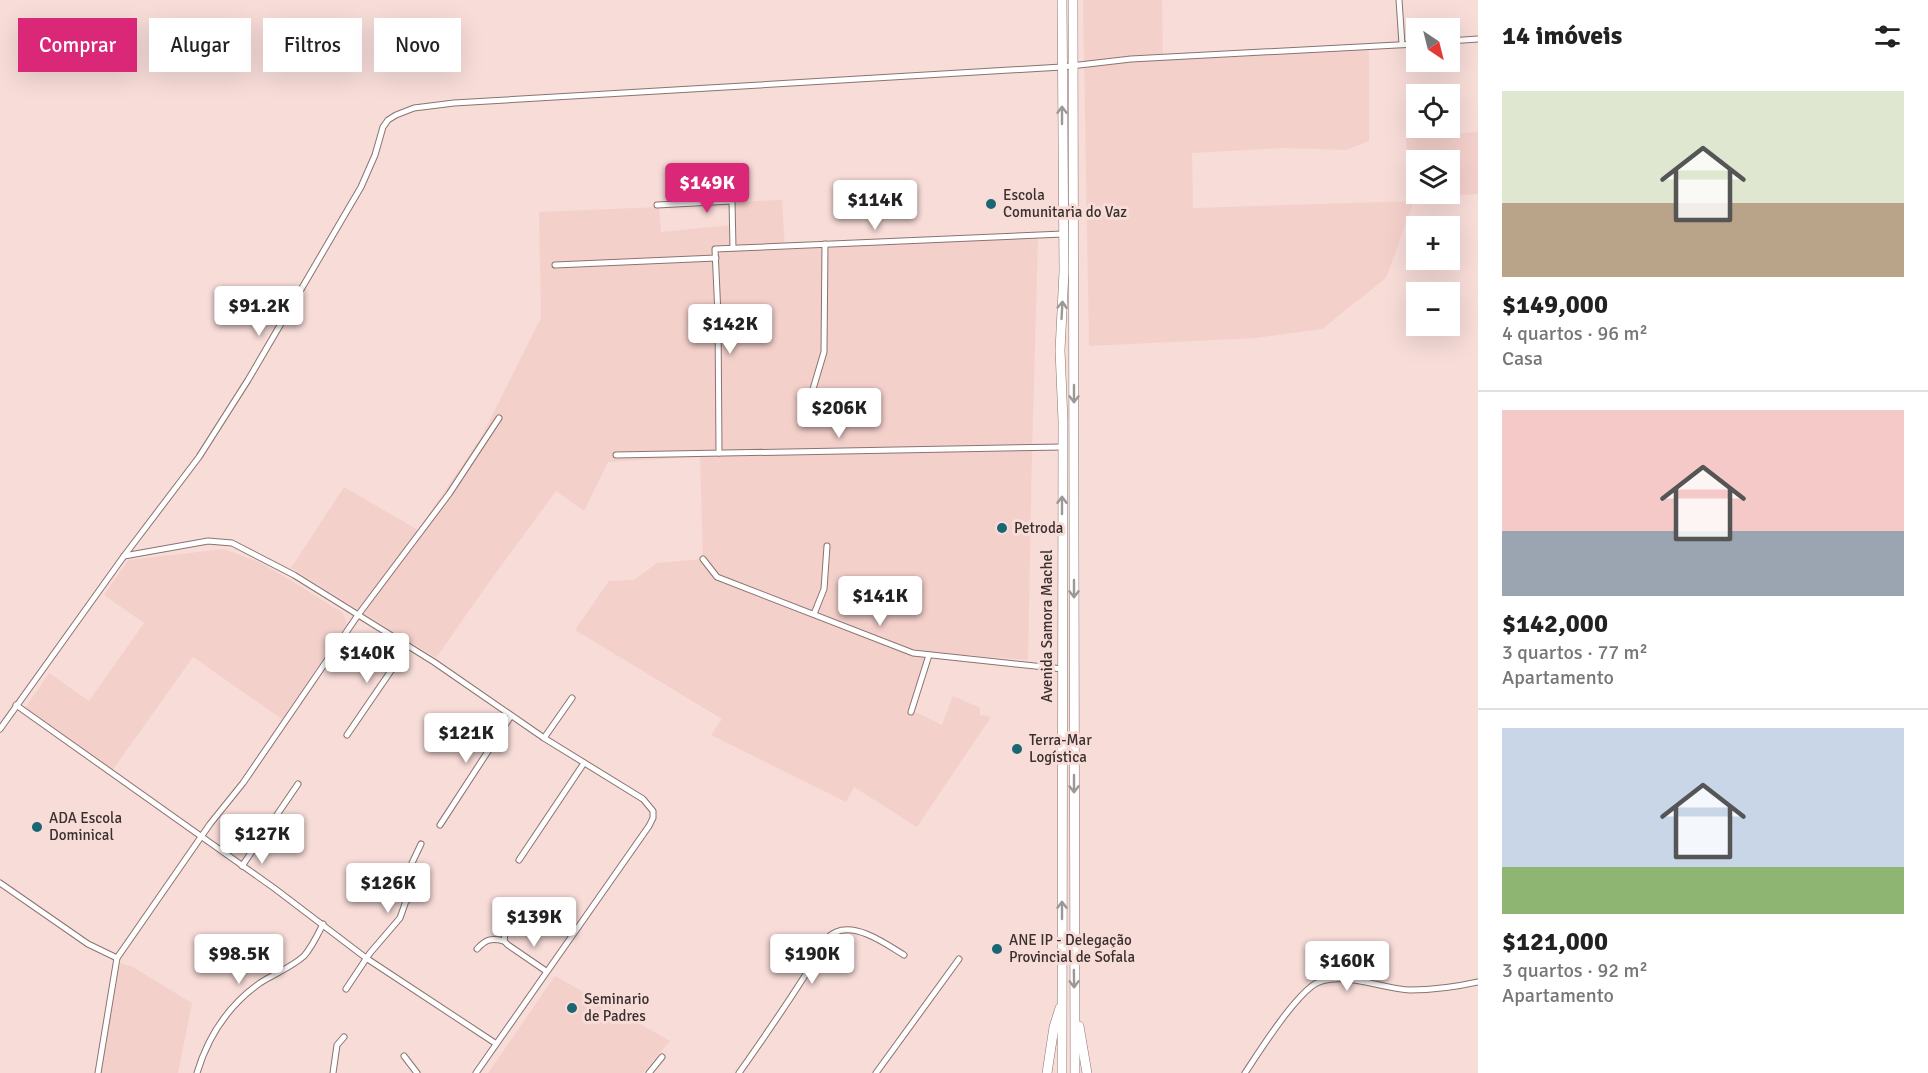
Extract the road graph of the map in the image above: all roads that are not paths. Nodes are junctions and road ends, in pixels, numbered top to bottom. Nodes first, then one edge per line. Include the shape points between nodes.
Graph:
1 (1062, 0) edge
2 (1074, 0) edge
3 (1399, 0) edge
4 (1478, 39) edge
5 (1460, 40) edge
6 (1402, 44) junction
7 (1406, 44) edge
8 (1073, 66) junction
9 (1062, 67) junction
10 (657, 205) dead end
11 (1063, 234) junction
12 (825, 244) junction
13 (733, 248) junction
14 (716, 258) junction
15 (555, 265) dead end
16 (813, 389) dead end
17 (499, 418) dead end
18 (1063, 447) junction
19 (719, 453) junction
20 (616, 455) dead end
21 (827, 546) dead end
22 (124, 556) junction
23 (703, 559) dead end
24 (814, 614) junction
25 (358, 615) junction
26 (408, 646) junction
27 (929, 655) junction
28 (1063, 669) junction
29 (572, 698) dead end
30 (16, 705) junction
31 (911, 712) dead end
32 (511, 716) junction
33 (0, 729) edge
34 (346, 735) dead end
35 (544, 738) junction
36 (584, 763) junction
37 (298, 784) dead end
38 (440, 825) dead end
39 (201, 837) junction
40 (421, 844) dead end
41 (519, 860) dead end
42 (242, 866) junction
43 (0, 883) edge
44 (324, 924) junction
45 (505, 934) dead end
46 (504, 941) junction
47 (477, 949) dead end
48 (904, 955) dead end
49 (117, 958) junction
50 (366, 958) junction
51 (959, 959) dead end
52 (546, 971) junction
53 (1478, 982) edge
54 (346, 989) dead end
55 (1062, 1000) junction
56 (1075, 1012) junction
57 (344, 1037) dead end
58 (495, 1043) junction
59 (404, 1056) dead end
60 (662, 1057) dead end
61 (98, 1073) edge
62 (197, 1073) edge
63 (333, 1073) edge
64 (417, 1073) edge
65 (476, 1073) edge
66 (649, 1073) edge
67 (740, 1073) edge
68 (876, 1073) edge
69 (1047, 1073) edge
70 (1062, 1073) edge
71 (1075, 1073) edge
72 (1087, 1073) edge
73 (1245, 1073) edge

1 - 9 highway, Avenida Samora Machel
2 - 8 highway, Avenida Samora Machel
3 - 6 street
4 - 5 street
6 - 7 street
6 - 8 street via 1131,58
8 - 9 street
8 -> 56 highway, Avenida Samora Machel
11 -> 9 highway, Avenida Samora Machel
9 - 22 street via 454,103 414,108 396,115 383,128 361,186 221,424
10 - 13 street via 732,201
11 - 12 street
18 -> 11 highway, Avenida Samora Machel
12 - 13 street
12 - 16 street via 824,352
13 - 14 street via 715,249
14 - 15 street
14 - 19 street
17 - 25 street
18 - 19 street
28 -> 18 highway, Avenida Samora Machel
19 - 20 street
21 - 24 street via 824,589
22 - 25 street via 208,541 228,542 294,575
22 - 30 street
23 - 24 street via 717,577
24 - 27 street via 914,653
25 - 26 street
25 - 39 street via 243,783
26 - 32 street
26 - 34 street
27 - 28 street
27 - 31 street
55 -> 28 highway, Avenida Samora Machel
29 - 35 street
30 - 33 street
30 - 39 street
32 - 35 street
32 - 38 street
35 - 36 street
36 - 41 street
36 - 52 street via 643,799 653,811 653,818
37 - 42 street
39 - 42 street
39 - 49 street
40 - 50 street via 412,863 420,883 418,890
42 - 44 street
43 - 49 street via 88,944
44 - 50 street
44 - 62 street via 302,957 230,1008
45 - 46 street
46 - 47 street via 489,939
46 - 52 street
48 - 67 street via 857,931 834,932
49 - 61 street
50 - 54 street
50 - 58 street
51 - 68 street
52 - 58 street
53 - 73 street via 1409,990 1339,979 1320,981 1291,1009
55 - 69 highway
55 - 70 highway, Avenida Samora Machel
56 - 71 highway, Avenida Samora Machel
56 - 72 highway
57 - 63 street via 337,1045
58 - 65 street
59 - 64 street
60 - 66 street

